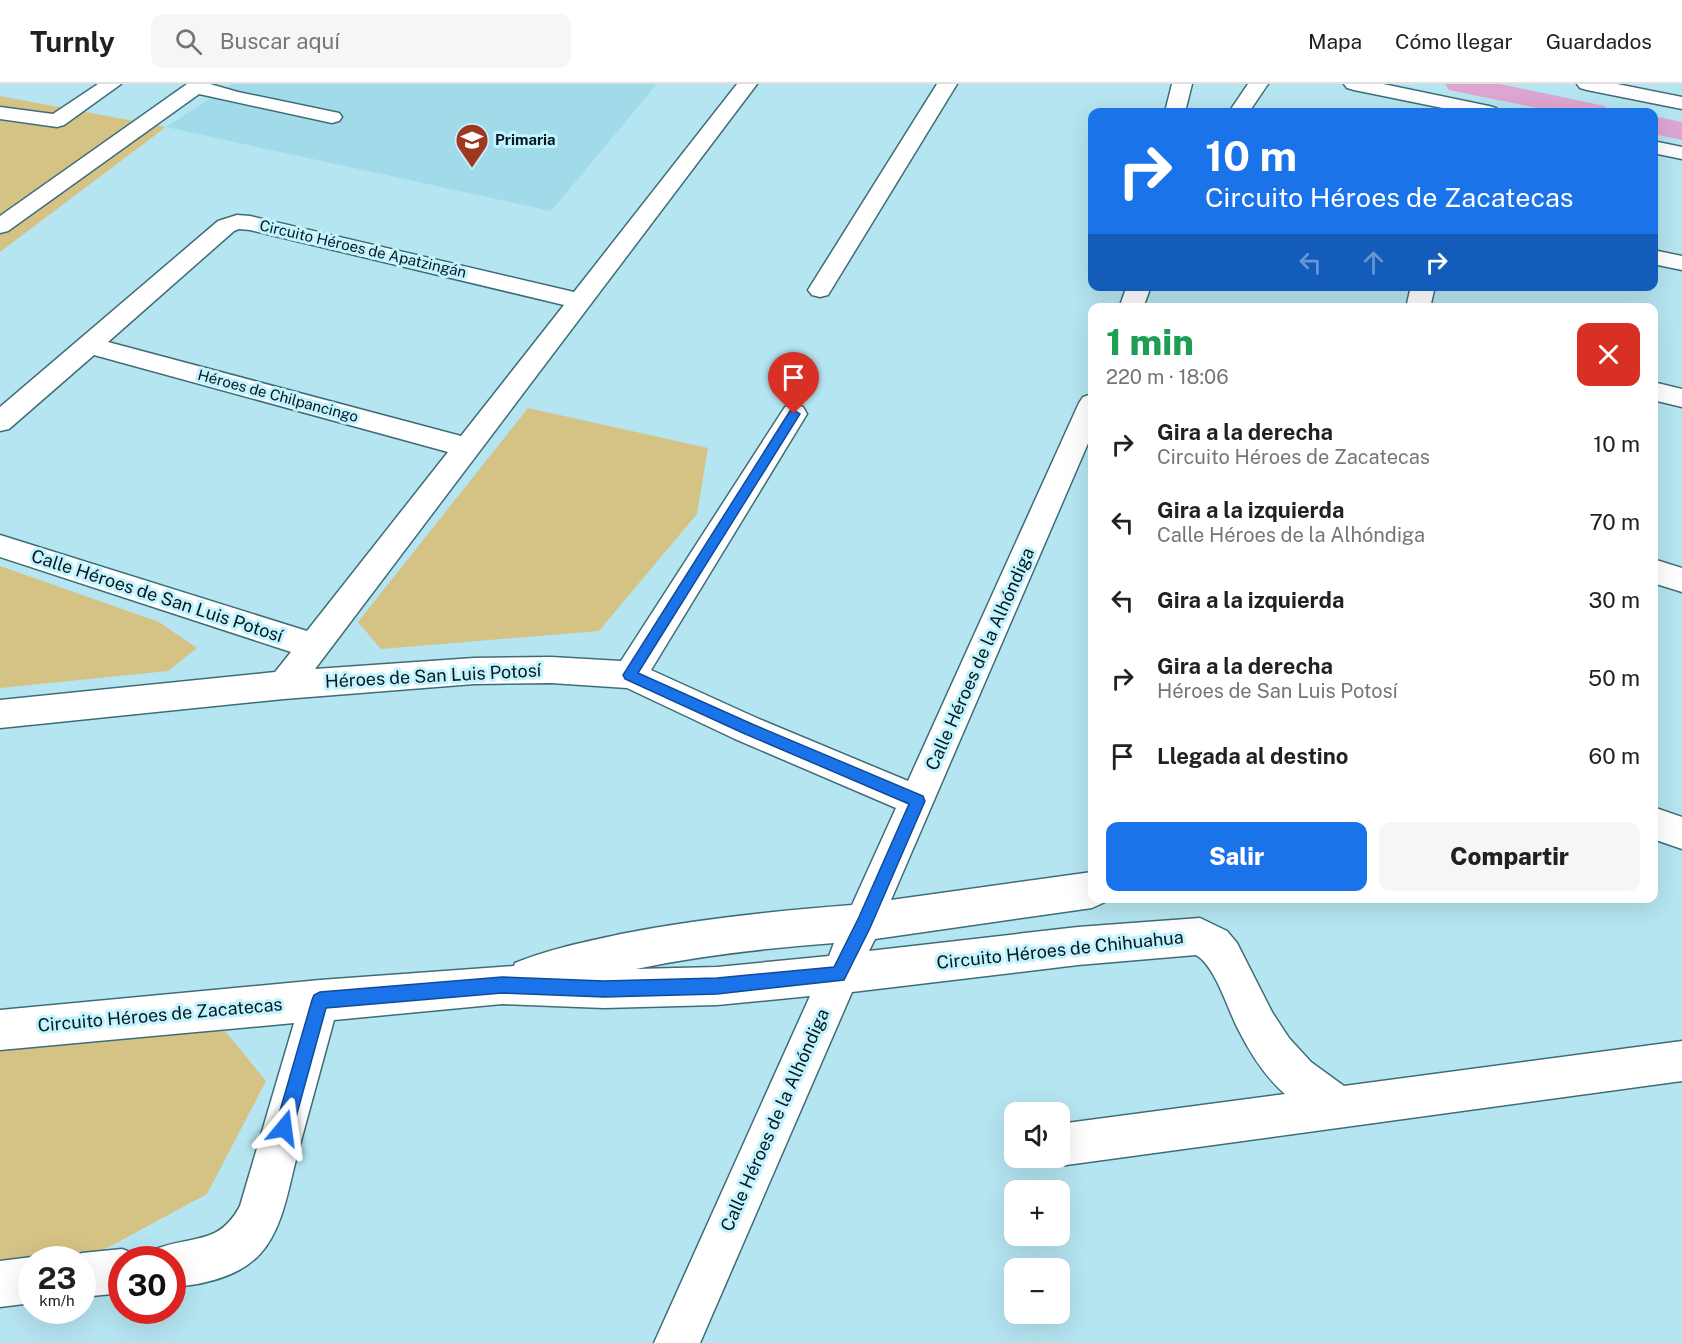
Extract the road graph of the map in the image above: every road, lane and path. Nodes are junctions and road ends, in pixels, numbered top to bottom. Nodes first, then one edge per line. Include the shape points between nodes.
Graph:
1 (111, 84) edge
2 (747, 84) edge
3 (947, 84) edge
4 (1182, 84) edge
5 (1258, 84) edge
6 (1354, 84) edge
7 (1587, 84) edge
8 (198, 86) edge
9 (1682, 103) edge
10 (1176, 108) edge
11 (1242, 108) edge
12 (1470, 108) edge
13 (0, 113) edge
14 (332, 117) dead end
15 (1658, 148) edge
16 (1682, 153) edge
17 (0, 226) edge
18 (1658, 258) edge
19 (1682, 263) edge
20 (820, 290) dead end
21 (580, 302) junction
22 (89, 345) junction
23 (1658, 392) edge
24 (1682, 398) edge
25 (1088, 412) edge
26 (794, 414) dead end
27 (0, 422) edge
28 (467, 447) junction
29 (0, 546) edge
30 (1658, 573) edge
31 (1682, 580) edge
32 (314, 646) junction
33 (630, 675) junction
34 (284, 685) junction
35 (0, 714) edge
36 (918, 801) junction
37 (1658, 825) edge
38 (1682, 833) edge
39 (1088, 891) edge
40 (864, 922) junction
41 (838, 974) junction
42 (502, 985) junction
43 (320, 1000) junction
44 (0, 1030) edge
45 (1682, 1061) edge
46 (1338, 1107) junction
47 (1070, 1144) edge
48 (186, 1263) edge
49 (18, 1282) edge
50 (0, 1284) edge
51 (677, 1343) edge

1 - 13 street via 57,121
2 - 21 street
3 - 20 street
4 - 10 street
5 - 11 street
6 - 12 street
7 - 9 street
8 - 14 street via 236,98
8 - 17 street
15 - 16 street
18 - 19 street
21 - 22 street, Circuito Héroes de Apatzingán via 237,222 226,226
21 - 28 street
22 - 27 street, Circuito Héroes de Apatzingán
22 - 28 street, Héroes de Chilpancingo
23 - 24 street
25 - 36 street, Calle Héroes de la Alhóndiga
26 - 33 street
28 - 32 street
29 - 32 street, Calle Héroes de San Luis Potosí
30 - 31 street
32 - 34 street
33 - 34 street, Héroes de San Luis Potosí via 474,671
33 - 36 street
34 - 35 street, Héroes de San Luis Potosí
36 - 40 street, Calle Héroes de la Alhóndiga
37 - 38 street
39 - 40 street, Circuito Héroes de Zacatecas
40 - 41 street, Calle Héroes de la Alhóndiga
40 - 42 street, Circuito Héroes de Zacatecas via 674,942 584,961
41 - 42 street, Circuito Héroes de Zacatecas via 717,986 604,989
41 - 46 street, Circuito Héroes de Chihuahua via 1200,936 1224,956 1268,1043 1284,1065
41 - 51 street, Calle Héroes de la Alhóndiga
42 - 43 street, Circuito Héroes de Zacatecas
43 - 44 street, Circuito Héroes de Zacatecas
43 - 48 street via 260,1212 246,1237 231,1250
45 - 46 street
46 - 47 street
49 - 50 street

